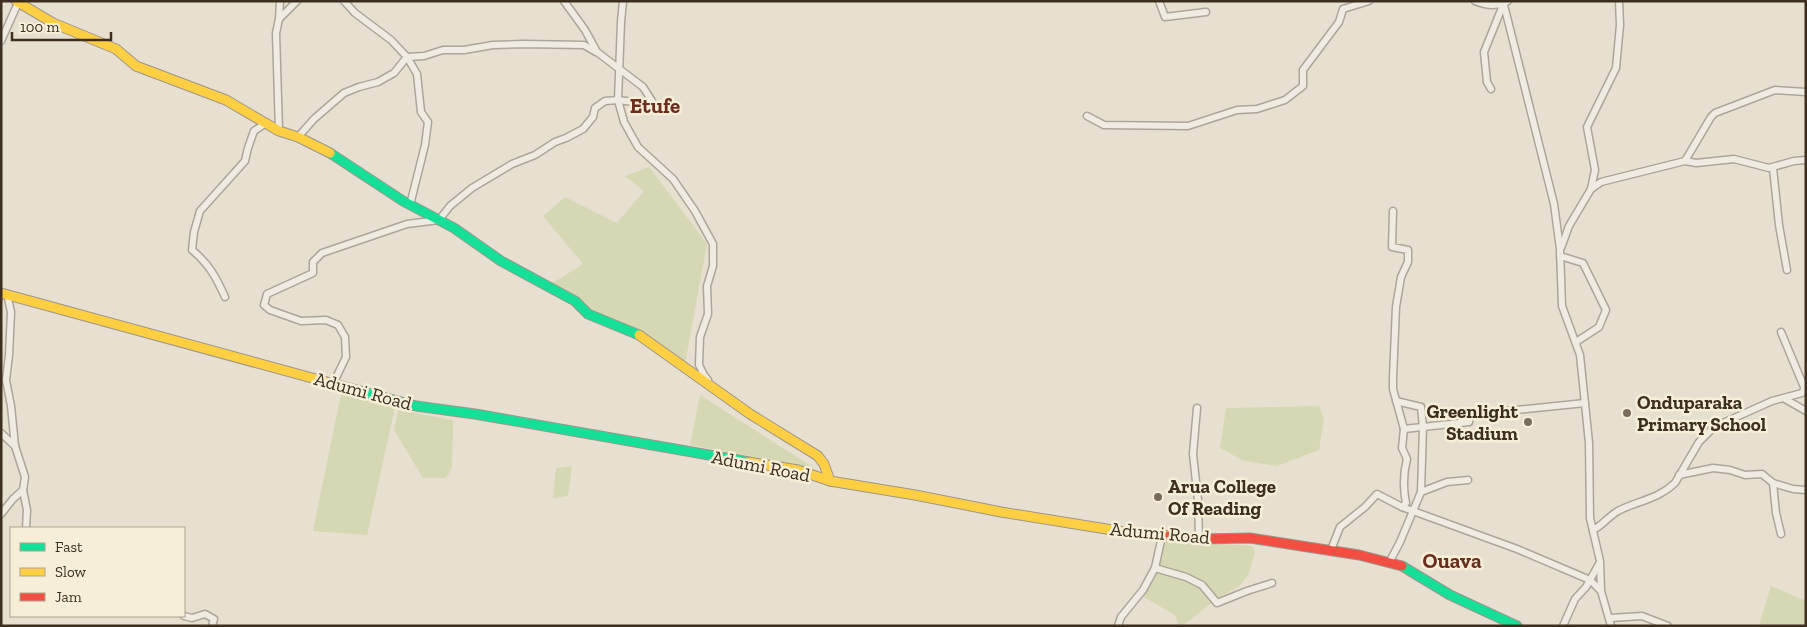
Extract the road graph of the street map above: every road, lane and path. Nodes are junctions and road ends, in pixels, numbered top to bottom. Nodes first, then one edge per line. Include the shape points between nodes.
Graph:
1 (280, 1) edge
2 (297, 1) edge
3 (344, 1) edge
4 (564, 1) edge
5 (623, 1) edge
6 (1159, 1) edge
7 (1369, 1) edge
8 (1475, 1) edge
9 (1619, 1) edge
10 (17, 2) edge
11 (1504, 2) edge
12 (1206, 12) dead end
13 (279, 19) junction
14 (1, 41) edge
15 (597, 52) junction
16 (407, 56) junction
17 (619, 68) junction
18 (1490, 89) dead end
19 (1806, 92) edge
20 (618, 100) junction
21 (1087, 116) dead end
22 (266, 123) junction
23 (279, 131) junction
24 (298, 137) junction
25 (1806, 160) edge
26 (1685, 161) junction
27 (1772, 168) junction
28 (1590, 189) junction
29 (410, 205) junction
30 (1393, 212) dead end
31 (439, 220) junction
32 (1560, 253) junction
33 (1787, 270) dead end
34 (4, 293) edge
35 (225, 297) dead end
36 (1782, 332) dead end
37 (1576, 342) junction
38 (334, 384) junction
39 (718, 390) junction
40 (1785, 398) junction
41 (1396, 401) junction
42 (1585, 403) junction
43 (1197, 408) dead end
44 (1806, 411) edge
45 (1423, 427) junction
46 (1404, 429) junction
47 (1, 433) edge
48 (15, 446) junction
49 (1679, 475) junction
50 (1468, 480) dead end
51 (830, 481) junction
52 (1773, 483) junction
53 (23, 490) junction
54 (1806, 490) edge
55 (1421, 492) junction
56 (1402, 507) junction
57 (1414, 512) junction
58 (1, 514) edge
59 (26, 527) edge
60 (1593, 530) junction
61 (1781, 534) dead end
62 (1162, 536) junction
63 (1198, 539) junction
64 (1330, 550) junction
65 (1600, 561) junction
66 (1389, 563) junction
67 (1155, 568) junction
68 (1590, 580) junction
69 (1272, 583) dead end
70 (1601, 591) junction
71 (185, 616) edge
72 (1610, 618) junction
73 (212, 626) edge
74 (1118, 626) edge
75 (1517, 626) edge
76 (1564, 626) edge
77 (1611, 626) edge
78 (1668, 626) edge

1 - 13 street
2 - 13 street
3 - 16 street
4 - 15 street via 586,30
5 - 17 street
6 - 12 street via 1165,17
7 - 21 street via 1343,9 1339,22 1303,70 1302,86 1284,100 1257,109 1237,110 1188,126 1104,125
8 - 11 street via 1484,4
9 - 28 street via 1616,68 1588,127 1595,170
10 - 14 street
10 - 22 main road via 53,23 116,49 136,66 226,100
11 - 18 street via 1484,52
11 - 32 street via 1554,204
13 - 23 street via 276,33
15 - 16 street via 584,45 522,44
15 - 17 street
16 - 24 street via 394,73 344,93
16 - 29 street via 417,74 421,112 428,122
17 - 20 street
17 - 20 street via 643,87 652,101 650,104
19 - 26 street via 1775,90 1715,113
20 - 31 street via 605,101 595,108 593,117 583,129 472,188
20 - 39 street via 624,122 638,147 673,179 713,244 713,266 707,286 708,314 700,337 699,365
22 - 23 main road
22 - 35 street via 254,131 245,161 200,212 194,232 192,250 205,261
23 - 24 main road
24 - 29 main road
25 - 27 street via 1794,160
26 - 27 street via 1706,163 1734,159
26 - 28 street via 1601,182
27 - 33 street
28 - 32 street via 1569,226
29 - 31 main road
30 - 41 street via 1392,247 1408,250 1396,307 1393,384
31 - 38 street via 407,224 322,253 313,262 313,273 267,294 264,305 270,310 301,321 326,320 338,325 345,338 346,357
31 - 39 main road via 501,261 576,302 588,314 643,337
32 - 37 street via 1562,306
32 - 37 street via 1583,263 1606,310 1599,327
34 - 38 main road, Adumi Road
34 - 48 street via 11,312 6,380
36 - 40 street via 1804,390
37 - 42 street
38 - 51 main road, Adumi Road via 416,406 798,470
39 - 51 main road via 818,456
40 - 44 street
40 - 49 street via 1714,427 1699,442
41 - 45 street via 1421,407
41 - 46 street
42 - 45 street via 1471,412 1469,422
42 - 60 street
43 - 63 street via 1193,454
45 - 46 street
45 - 55 street
46 - 56 street via 1402,448 1407,458 1403,490 1406,503
47 - 48 street
48 - 53 street via 25,477
49 - 52 street via 1713,468 1745,475 1762,474
49 - 60 street via 1663,493 1616,512
50 - 55 street via 1448,482
51 - 62 main road, Adumi Road
52 - 54 street
52 - 61 street
53 - 58 street
53 - 59 street
55 - 57 street
56 - 57 street
56 - 64 street via 1377,494 1340,527
57 - 66 street
57 - 68 street via 1517,548
60 - 65 street
62 - 63 main road, Adumi Road
62 - 67 street
63 - 64 main road, Adumi Road via 1250,538
64 - 66 main road, Adumi Road
65 - 68 street
65 - 70 street
66 - 75 main road, Adumi Road via 1402,566 1450,595
67 - 69 street via 1202,585 1217,602
67 - 74 street
68 - 70 street
68 - 76 street via 1575,599
70 - 72 street
71 - 73 street via 192,618 205,614 214,619
72 - 77 street
72 - 78 street via 1642,616

